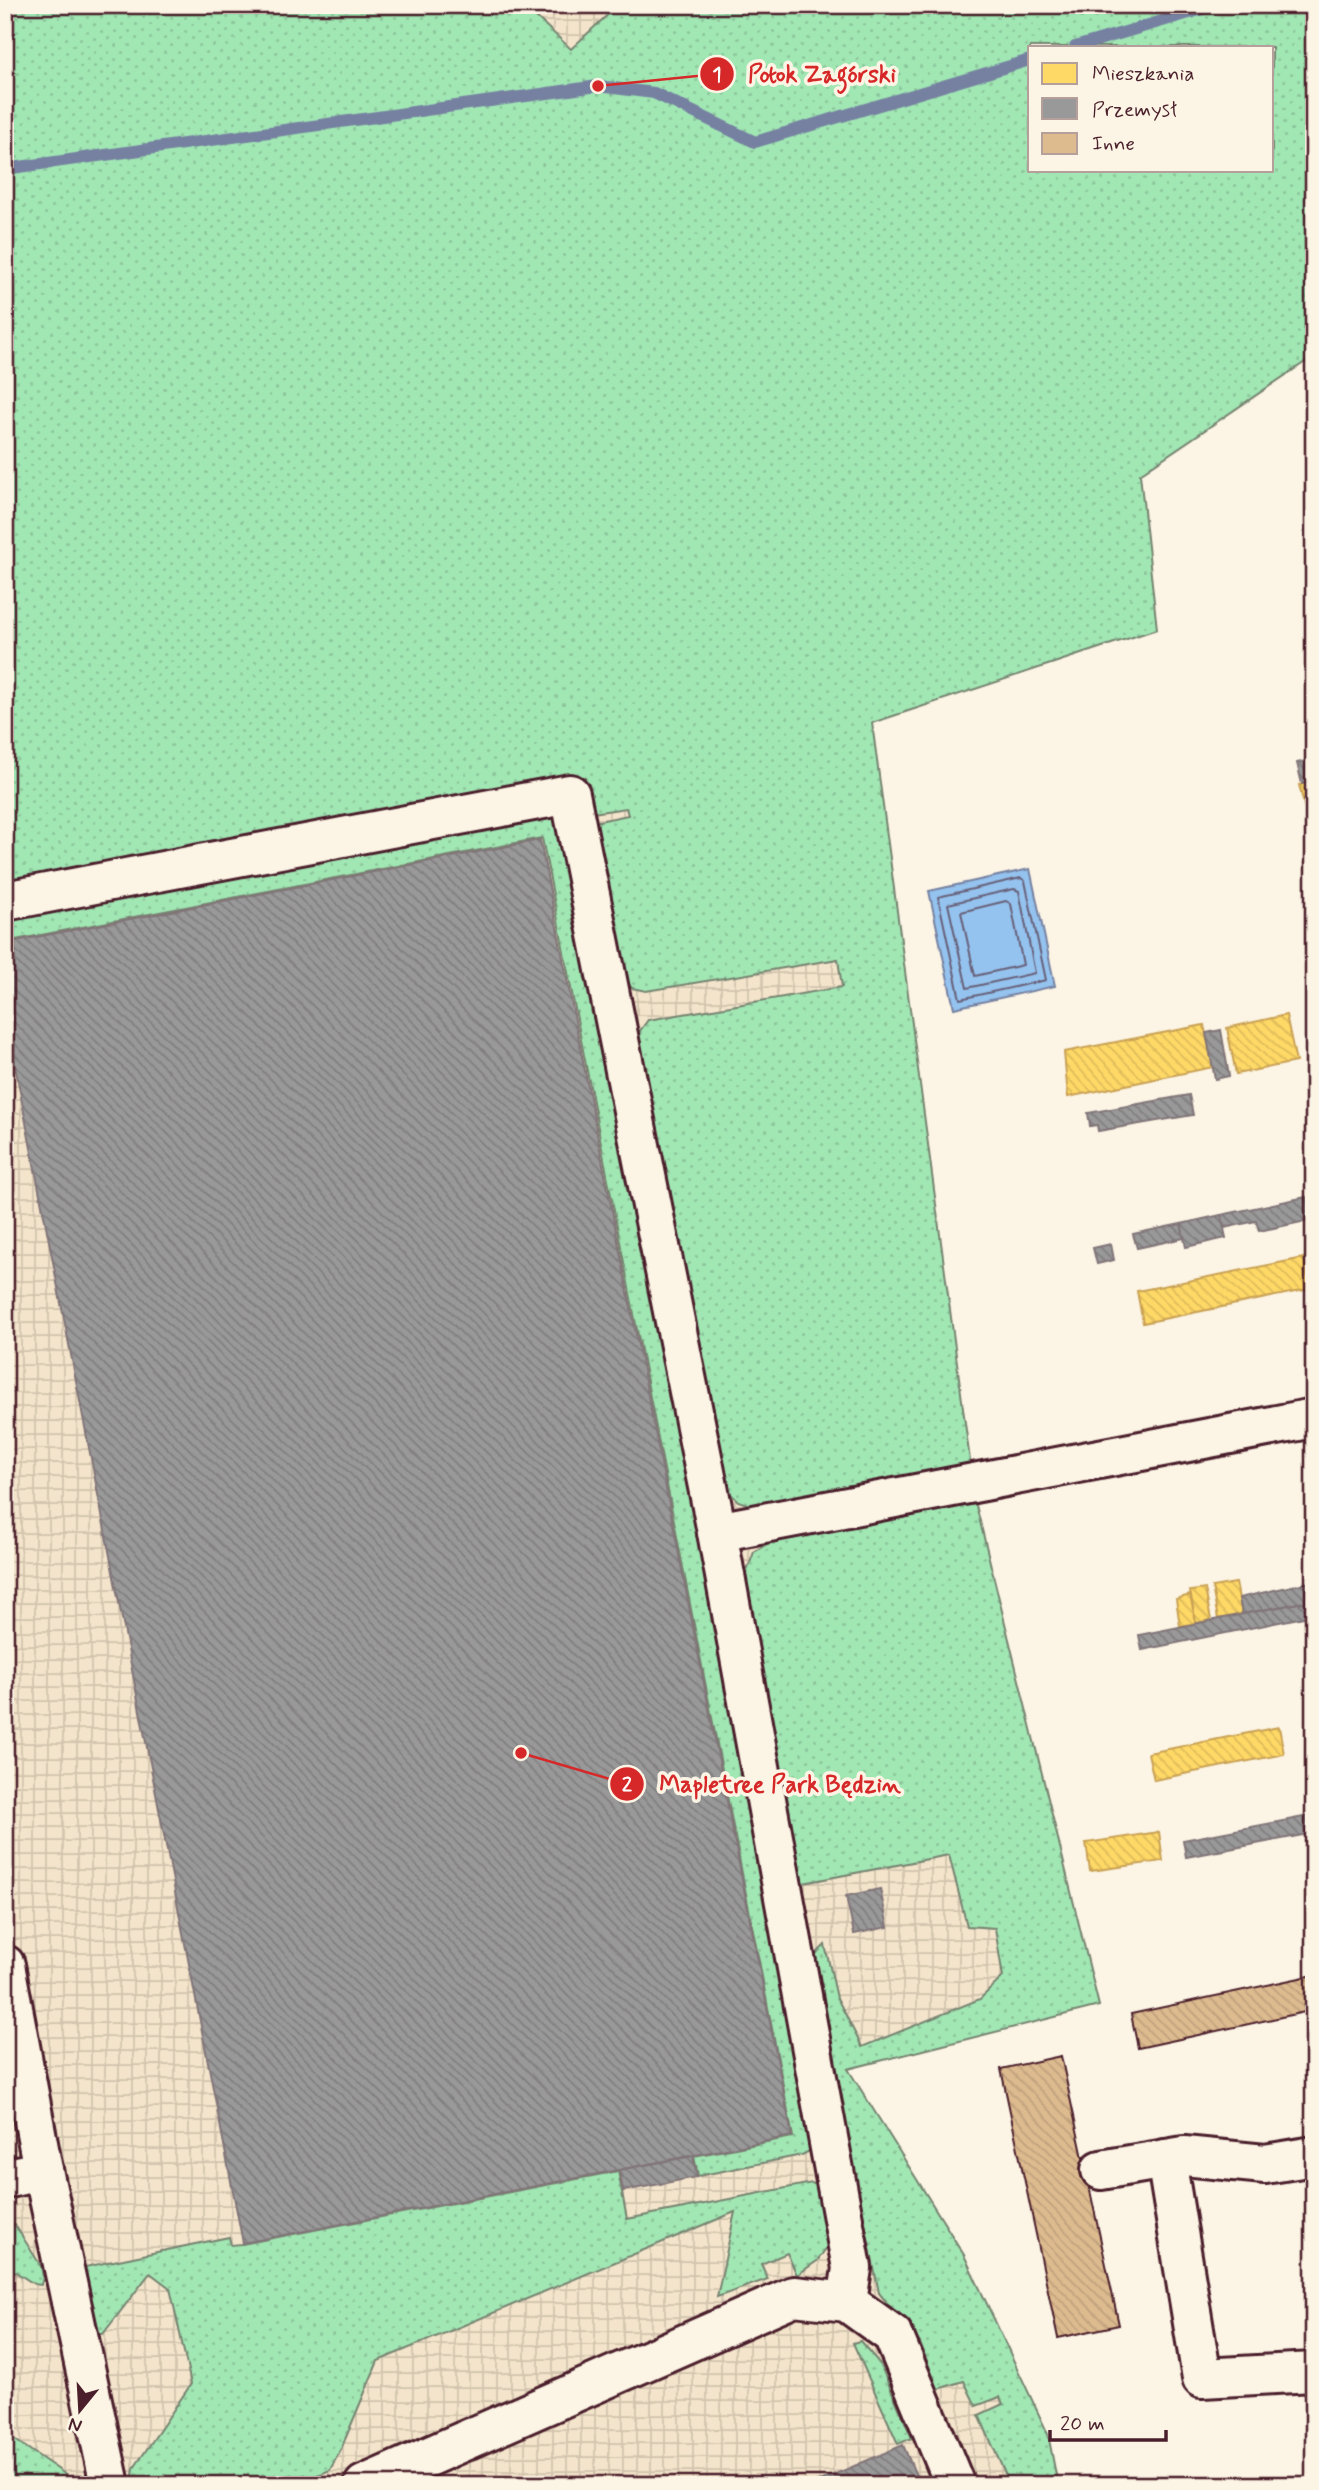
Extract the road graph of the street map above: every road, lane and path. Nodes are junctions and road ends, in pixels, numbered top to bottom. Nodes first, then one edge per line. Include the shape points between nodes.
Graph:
1 (5, 901) edge
2 (1314, 1418) edge
3 (717, 1532) junction
4 (5, 1965) edge
5 (1314, 2156) edge
6 (1166, 2159) junction
7 (43, 2170) junction
8 (1101, 2170) dead end
9 (5, 2179) edge
10 (847, 2302) junction
11 (1314, 2372) edge
12 (110, 2485) edge
13 (364, 2485) edge
14 (955, 2485) edge

1 - 3 lane via 570,794
2 - 3 lane
3 - 10 lane via 852,2268
4 - 7 lane
5 - 6 lane via 1265,2164 1184,2156
6 - 8 lane
6 - 11 lane via 1202,2378
7 - 9 lane
7 - 12 lane
10 - 13 lane via 794,2297
10 - 14 lane via 893,2335

